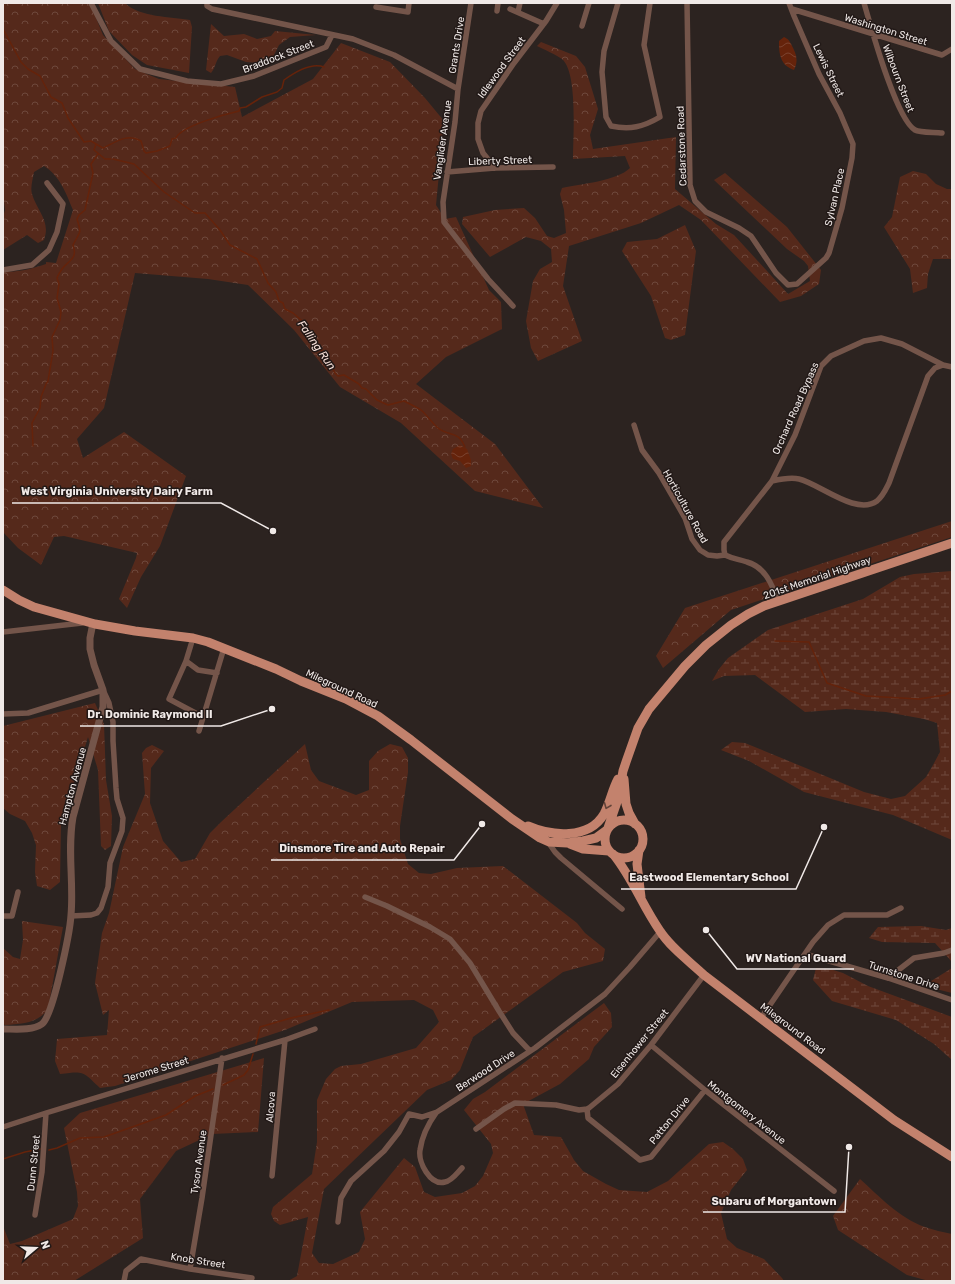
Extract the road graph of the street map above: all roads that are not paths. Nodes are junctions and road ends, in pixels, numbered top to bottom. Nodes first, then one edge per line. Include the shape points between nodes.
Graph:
1 (91, 3) edge
2 (207, 3) edge
3 (409, 3) edge
4 (471, 3) edge
5 (498, 3) edge
6 (520, 3) edge
7 (558, 3) edge
8 (589, 3) edge
9 (618, 3) edge
10 (650, 3) edge
11 (687, 3) edge
12 (789, 3) edge
13 (864, 3) edge
14 (376, 7) dead end
15 (510, 9) dead end
16 (792, 10) junction
17 (497, 11) dead end
18 (518, 12) junction
19 (544, 24) junction
20 (582, 26) dead end
21 (332, 35) junction
22 (874, 35) junction
23 (952, 50) edge
24 (458, 89) junction
25 (942, 133) dead end
26 (853, 144) joint
27 (553, 167) dead end
28 (496, 168) junction
29 (447, 172) junction
30 (47, 183) dead end
31 (829, 253) joint
32 (3, 270) edge
33 (513, 306) dead end
34 (943, 365) junction
35 (952, 367) edge
36 (634, 425) dead end
37 (772, 481) junction
38 (952, 542) edge
39 (726, 555) junction
40 (3, 590) edge
41 (778, 600) junction
42 (93, 624) junction
43 (3, 632) edge
44 (193, 638) junction
45 (224, 648) junction
46 (186, 661) junction
47 (217, 673) junction
48 (103, 690) junction
49 (3, 714) edge
50 (203, 717) junction
51 (198, 731) dead end
52 (623, 771) junction
53 (512, 819) junction
54 (635, 824) junction
55 (607, 829) junction
56 (548, 841) junction
57 (567, 843) junction
58 (638, 850) junction
59 (611, 853) junction
60 (18, 892) dead end
61 (365, 897) dead end
62 (641, 898) junction
63 (900, 908) dead end
64 (622, 909) dead end
65 (3, 916) edge
66 (71, 916) junction
67 (660, 932) junction
68 (952, 950) edge
69 (805, 954) junction
70 (704, 975) junction
71 (888, 978) junction
72 (952, 1000) edge
73 (761, 1018) junction
74 (3, 1029) edge
75 (314, 1029) dead end
76 (285, 1040) junction
77 (651, 1045) junction
78 (530, 1051) junction
79 (222, 1058) junction
80 (705, 1090) junction
81 (587, 1109) junction
82 (437, 1112) junction
83 (46, 1113) junction
84 (3, 1128) edge
85 (476, 1129) dead end
86 (952, 1157) edge
87 (462, 1168) dead end
88 (272, 1176) dead end
89 (834, 1191) dead end
90 (35, 1215) dead end
91 (338, 1222) dead end
92 (190, 1269) junction
93 (252, 1278) dead end
94 (124, 1281) edge

1 - 21 street, Braddock Street via 110,41 140,69 187,81 221,84 254,76 326,46
2 - 21 street via 212,9
3 - 14 street via 408,12
4 - 24 street, Grants Drive
5 - 17 street
6 - 18 street
7 - 19 street, Idlewood Street
8 - 20 street
9 - 10 street via 604,51 602,72 606,117 611,126 625,129 648,124 660,116 644,45
11 - 31 street, Cedarstone Road via 690,185 695,201 706,212 751,236 776,273 788,285 797,284
12 - 16 street, Lewis Street
13 - 22 street, Wilbourn Street
15 - 18 street
16 - 22 street, Washington Street
16 - 26 street, Lewis Street
18 - 19 street
19 - 28 street, Idlewood Street via 480,110 478,139 483,153
21 - 24 street, Vanglider Avenue via 353,39 394,55
22 - 23 street, Washington Street via 942,55
22 - 25 street, Wilbourn Street via 902,114 910,126 916,131
24 - 29 street, Vanglider Avenue
26 - 31 street, Sylvan Place via 842,208
27 - 28 street, Liberty Street
28 - 29 street, Liberty Street
29 - 33 street, Vanglider Avenue via 443,202 444,222 488,279
30 - 32 street via 63,204 57,232 48,250 32,265
34 - 35 street, Orchard Road Bypass
34 - 37 street, Orchard Road Bypass via 902,344 881,338 864,341 831,356 821,366 795,435
34 - 37 street via 935,368 928,376 889,483 876,502 853,504 800,480 787,478
36 - 39 street, Horticulture Road via 642,450 685,518 692,539 700,550 708,555
37 - 39 street, Orchard Road Bypass via 724,542
38 - 41 main road, 201st Memorial Highway
39 - 41 street via 758,566 767,576
40 - 42 main road, Mileground Road via 34,607
41 - 52 main road, 201st Memorial Highway via 748,614 718,634 685,666 649,709 638,728
42 - 43 street
42 - 44 main road, Mileground Road
42 - 48 street, Hampton Avenue via 90,638 91,653
44 - 45 main road, Mileground Road
44 - 46 street
45 - 47 street
45 - 53 main road, Mileground Road via 378,716
46 - 47 street via 198,670
46 - 50 street via 169,699
47 - 50 street
48 - 49 street via 28,713
48 - 66 street, Hampton Avenue via 103,707 70,831
48 - 66 street via 113,722 116,788 123,818 122,831 110,863 108,887 101,908 91,915
50 - 51 street
52 -> 53 main road via 604,813 589,828 557,834
52 - 54 main road, 201st Memorial Highway via 626,804
52 - 55 main road, 201st Memorial Highway via 618,799
53 - 56 main road, Mileground Road
54 - 55 main road via 618,820
54 - 58 main road via 642,834 642,844
55 - 57 main road, Mileground Road via 596,838
55 - 59 main road via 604,840
56 - 57 main road, Mileground Road
56 - 64 street, Mileground Road via 561,858
57 - 59 main road, Mileground Road via 583,849
58 - 59 main road via 627,857 617,857
58 - 62 main road, Mileground Road
59 - 62 main road, Mileground Road
60 - 65 street via 12,916
61 - 78 street via 430,927 450,940 470,963 513,1033
62 - 67 main road, Mileground Road
63 - 69 street via 886,915 844,915 828,925
66 - 74 street, Hampton Avenue via 56,991 47,1019 42,1024 28,1028
67 - 70 main road, Mileground Road
67 - 78 street, Berwood Drive via 605,994
68 - 71 street via 914,958
69 - 71 street, Turnstone Drive
69 - 73 street
70 - 73 main road, Mileground Road
70 - 77 street, Eisenhower Street
71 - 72 street, Turnstone Drive
73 - 86 main road, Mileground Road via 894,1120
75 - 76 street, Jerome Street
76 - 79 street, Jerome Street
76 - 88 street, Alcova
77 - 80 street, Montgomery Avenue
77 - 81 street, Eisenhower Street via 618,1084
78 - 82 street, Berwood Drive
79 - 83 street, Jerome Street
79 - 92 street, Tyson Avenue
80 - 81 street, Patton Drive via 651,1157 640,1160 588,1118
80 - 89 street, Montgomery Avenue
81 - 85 street via 515,1103
82 - 87 street via 424,1135 420,1151 423,1166 428,1176 444,1183
82 - 91 street, Berwood Drive via 422,1117 409,1114 384,1151 351,1181 341,1198
83 - 84 street, Jerome Street
83 - 90 street, Dunn Street via 42,1172
92 - 93 street, Knob Street
92 - 94 street, Knob Street via 141,1259 126,1271

